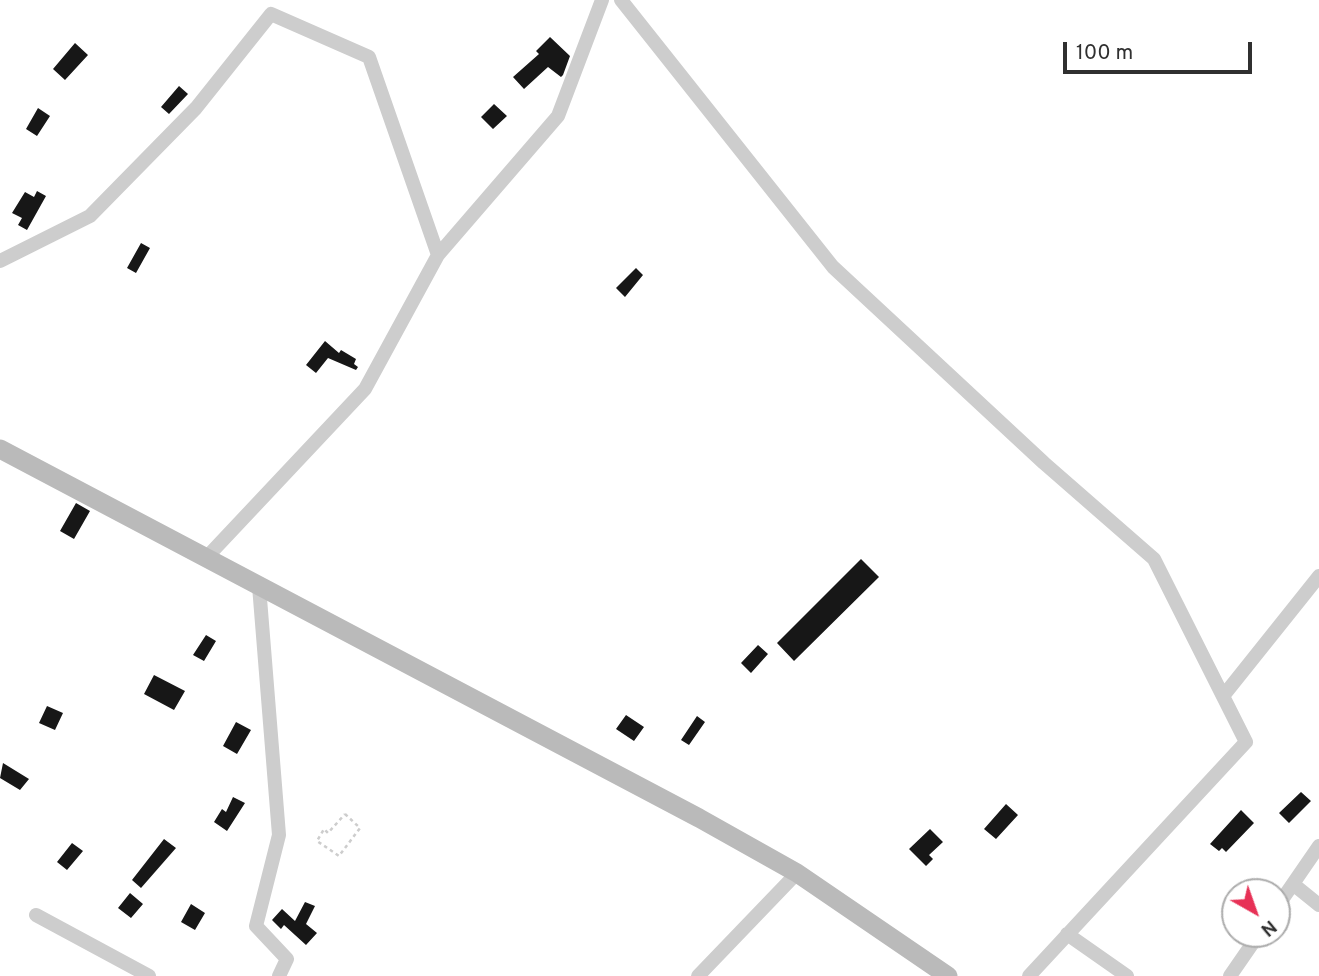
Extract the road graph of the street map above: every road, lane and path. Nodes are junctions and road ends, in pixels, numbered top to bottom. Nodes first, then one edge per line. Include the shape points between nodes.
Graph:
1 (602, 0) edge
2 (621, 0) edge
3 (438, 254) junction
4 (0, 261) edge
5 (0, 449) edge
6 (206, 558) junction
7 (1319, 576) edge
8 (259, 586) junction
9 (1224, 695) junction
10 (1319, 846) edge
11 (339, 856) joint
12 (797, 873) junction
13 (1293, 884) junction
14 (1291, 887) edge
15 (1319, 905) edge
16 (36, 915) dead end
17 (1067, 934) junction
18 (1249, 948) edge
19 (149, 976) edge
20 (279, 976) edge
21 (698, 976) edge
22 (947, 976) edge
23 (1029, 976) edge
24 (1127, 976) edge
25 (1230, 976) edge

1 - 3 street via 558,116
2 - 9 street via 833,268 1154,559
3 - 4 street via 369,57 271,14 196,108 90,216
3 - 6 street via 365,389
5 - 6 main road
6 - 8 main road
7 - 9 street
8 - 12 main road
8 - 20 street via 279,835 256,926 287,959
9 - 17 street via 1246,742
10 - 13 street
11 - 11 path via 317,841 324,829 328,833 345,814 360,828
12 - 21 street
12 - 22 main road
13 - 14 street
13 - 15 street
16 - 19 street
17 - 23 street
17 - 24 street
18 - 25 street

